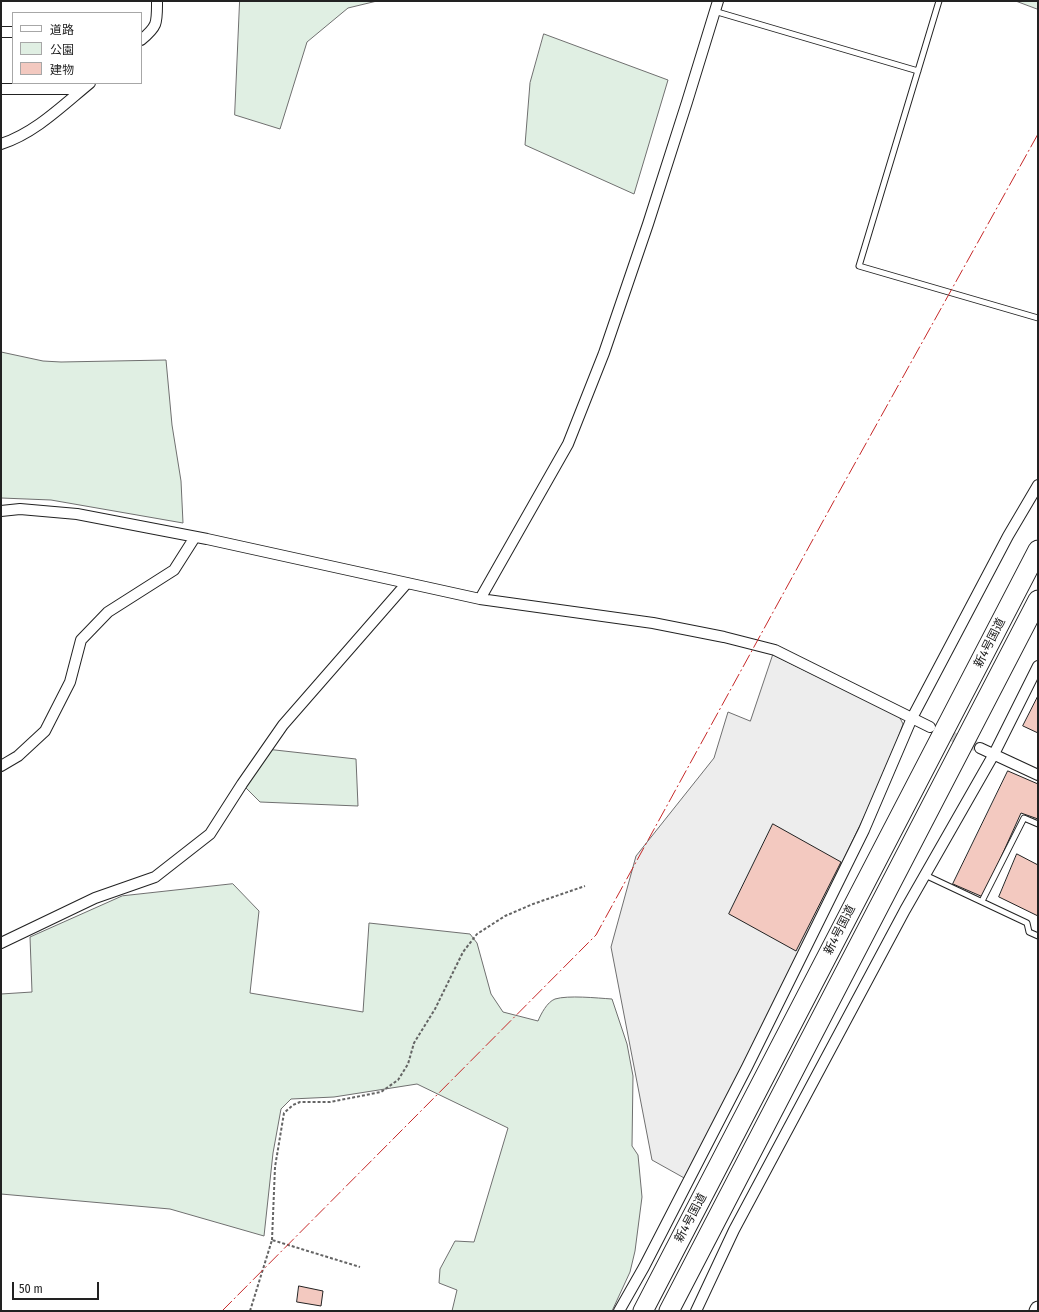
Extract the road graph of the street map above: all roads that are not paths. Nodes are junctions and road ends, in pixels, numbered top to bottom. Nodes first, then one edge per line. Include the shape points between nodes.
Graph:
1 (157, 1) edge
2 (718, 1) edge
3 (939, 1) edge
4 (714, 11) junction
5 (142, 31) edge
6 (152, 31) junction
7 (1, 32) edge
8 (12, 32) edge
9 (142, 39) edge
10 (918, 71) junction
11 (86, 86) edge
12 (1, 89) edge
13 (1, 144) edge
14 (1038, 318) edge
15 (1038, 485) edge
16 (1, 510) edge
17 (195, 537) junction
18 (1038, 550) edge
19 (407, 583) junction
20 (480, 599) junction
21 (1038, 600) edge
22 (1038, 666) edge
23 (912, 718) junction
24 (930, 727) tunnel mouth
25 (980, 748) tunnel mouth
26 (994, 754) junction
27 (1, 766) edge
28 (1038, 775) edge
29 (1038, 824) edge
30 (925, 875) junction
31 (982, 901) junction
32 (1038, 936) edge
33 (1, 943) edge
34 (747, 1067) junction
35 (764, 1076) junction
36 (693, 1173) junction
37 (710, 1182) junction
38 (725, 1225) junction
39 (619, 1311) edge
40 (643, 1311) edge
41 (669, 1311) edge
42 (696, 1311) edge

1 - 6 street via 157,22
2 - 4 street
3 - 10 lane
4 - 10 lane
4 - 20 street via 646,231 604,353 571,437
5 - 6 street
6 - 9 street
7 - 8 street
10 - 14 lane via 860,266
11 - 12 street
11 - 13 street via 42,123
15 - 23 street via 1008,536
16 - 17 street via 77,514
17 - 19 street
17 - 27 street via 174,570 108,612 80,640 70,682 45,731 18,756
18 - 35 highway, 新4号国道
19 - 20 street
19 - 33 street via 283,725 210,834 155,877 94,898
20 - 23 street via 653,622 775,650
21 - 38 highway, 新4号国道
22 - 26 street
23 - 24 street
23 - 34 street via 864,830
25 - 26 street
26 - 28 street
26 - 30 street
29 - 31 lane via 1024,818
30 - 31 lane
30 - 38 street
31 - 32 lane via 1027,923 1029,932
34 - 35 street
34 - 36 street
35 - 37 highway, 新4号国道
36 - 37 street
36 - 39 street
37 - 40 highway, 新4号国道
38 - 41 highway, 新4号国道
38 - 42 street

